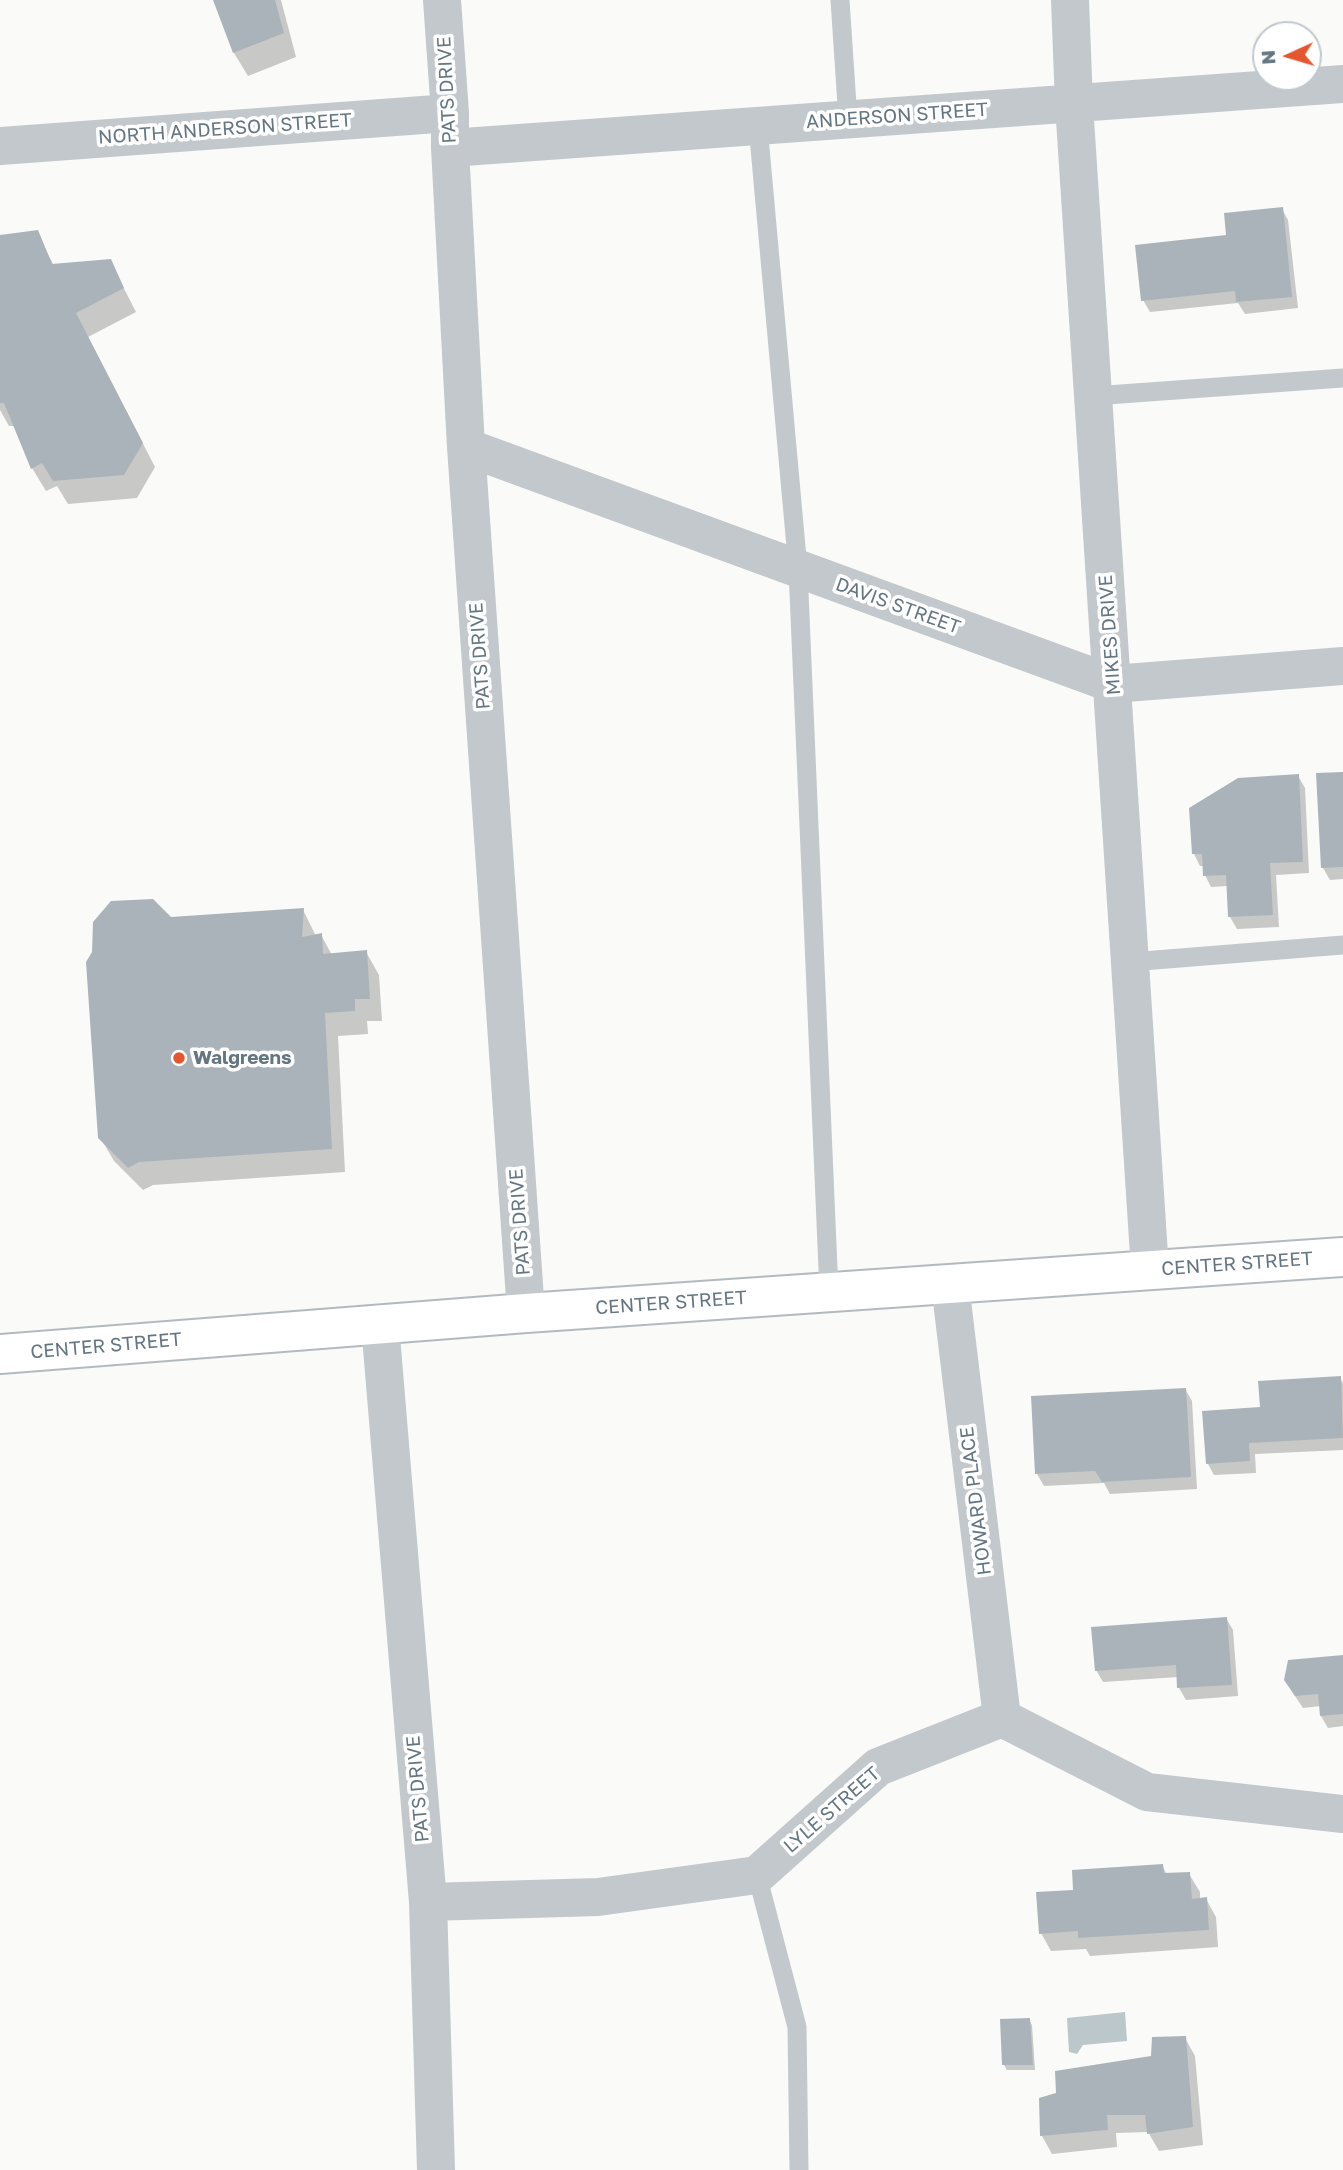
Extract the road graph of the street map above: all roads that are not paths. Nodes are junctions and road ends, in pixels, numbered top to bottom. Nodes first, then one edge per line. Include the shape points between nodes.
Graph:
1 (442, 0) edge
2 (840, 0) edge
3 (1070, 0) edge
4 (1343, 84) edge
5 (1074, 104) junction
6 (848, 120) junction
7 (758, 126) junction
8 (450, 131) junction
9 (0, 146) edge
10 (1343, 378) edge
11 (1093, 396) junction
12 (466, 447) junction
13 (798, 569) junction
14 (1343, 666) edge
15 (1113, 684) junction
16 (1343, 945) edge
17 (1130, 962) junction
18 (1343, 1257) edge
19 (1150, 1270) junction
20 (950, 1284) junction
21 (829, 1292) junction
22 (526, 1312) junction
23 (380, 1324) junction
24 (0, 1354) edge
25 (1002, 1718) junction
26 (1343, 1814) edge
27 (757, 1875) junction
28 (428, 1902) junction
29 (436, 2170) edge
30 (799, 2170) edge

1 - 8 street, PATS DRIVE
2 - 6 lane
3 - 5 street, MIKES DRIVE
4 - 5 street, ANDERSON STREET
5 - 6 street, ANDERSON STREET
5 - 11 street, MIKES DRIVE
6 - 7 street, ANDERSON STREET
7 - 8 street, ANDERSON STREET
7 - 13 lane
8 - 9 street, NORTH ANDERSON STREET
8 - 12 street, PATS DRIVE
10 - 11 lane
11 - 15 street, MIKES DRIVE
12 - 13 street, DAVIS STREET
12 - 22 street, PATS DRIVE
13 - 15 street, DAVIS STREET
13 - 21 lane
14 - 15 street, DAVIS STREET
15 - 17 street, MIKES DRIVE
16 - 17 lane
17 - 19 street, MIKES DRIVE
18 - 19 street, CENTER STREET
19 - 20 street, CENTER STREET
20 - 21 street, CENTER STREET
20 - 25 street, HOWARD PLACE
21 - 22 street, CENTER STREET
22 - 23 street, CENTER STREET
23 - 24 street, CENTER STREET
23 - 28 street, PATS DRIVE
25 - 26 street via 1147,1791
25 - 27 street, LYLE STREET via 878,1767
27 - 28 street via 598,1897
27 - 30 lane via 797,2027
28 - 29 street, PATS DRIVE

